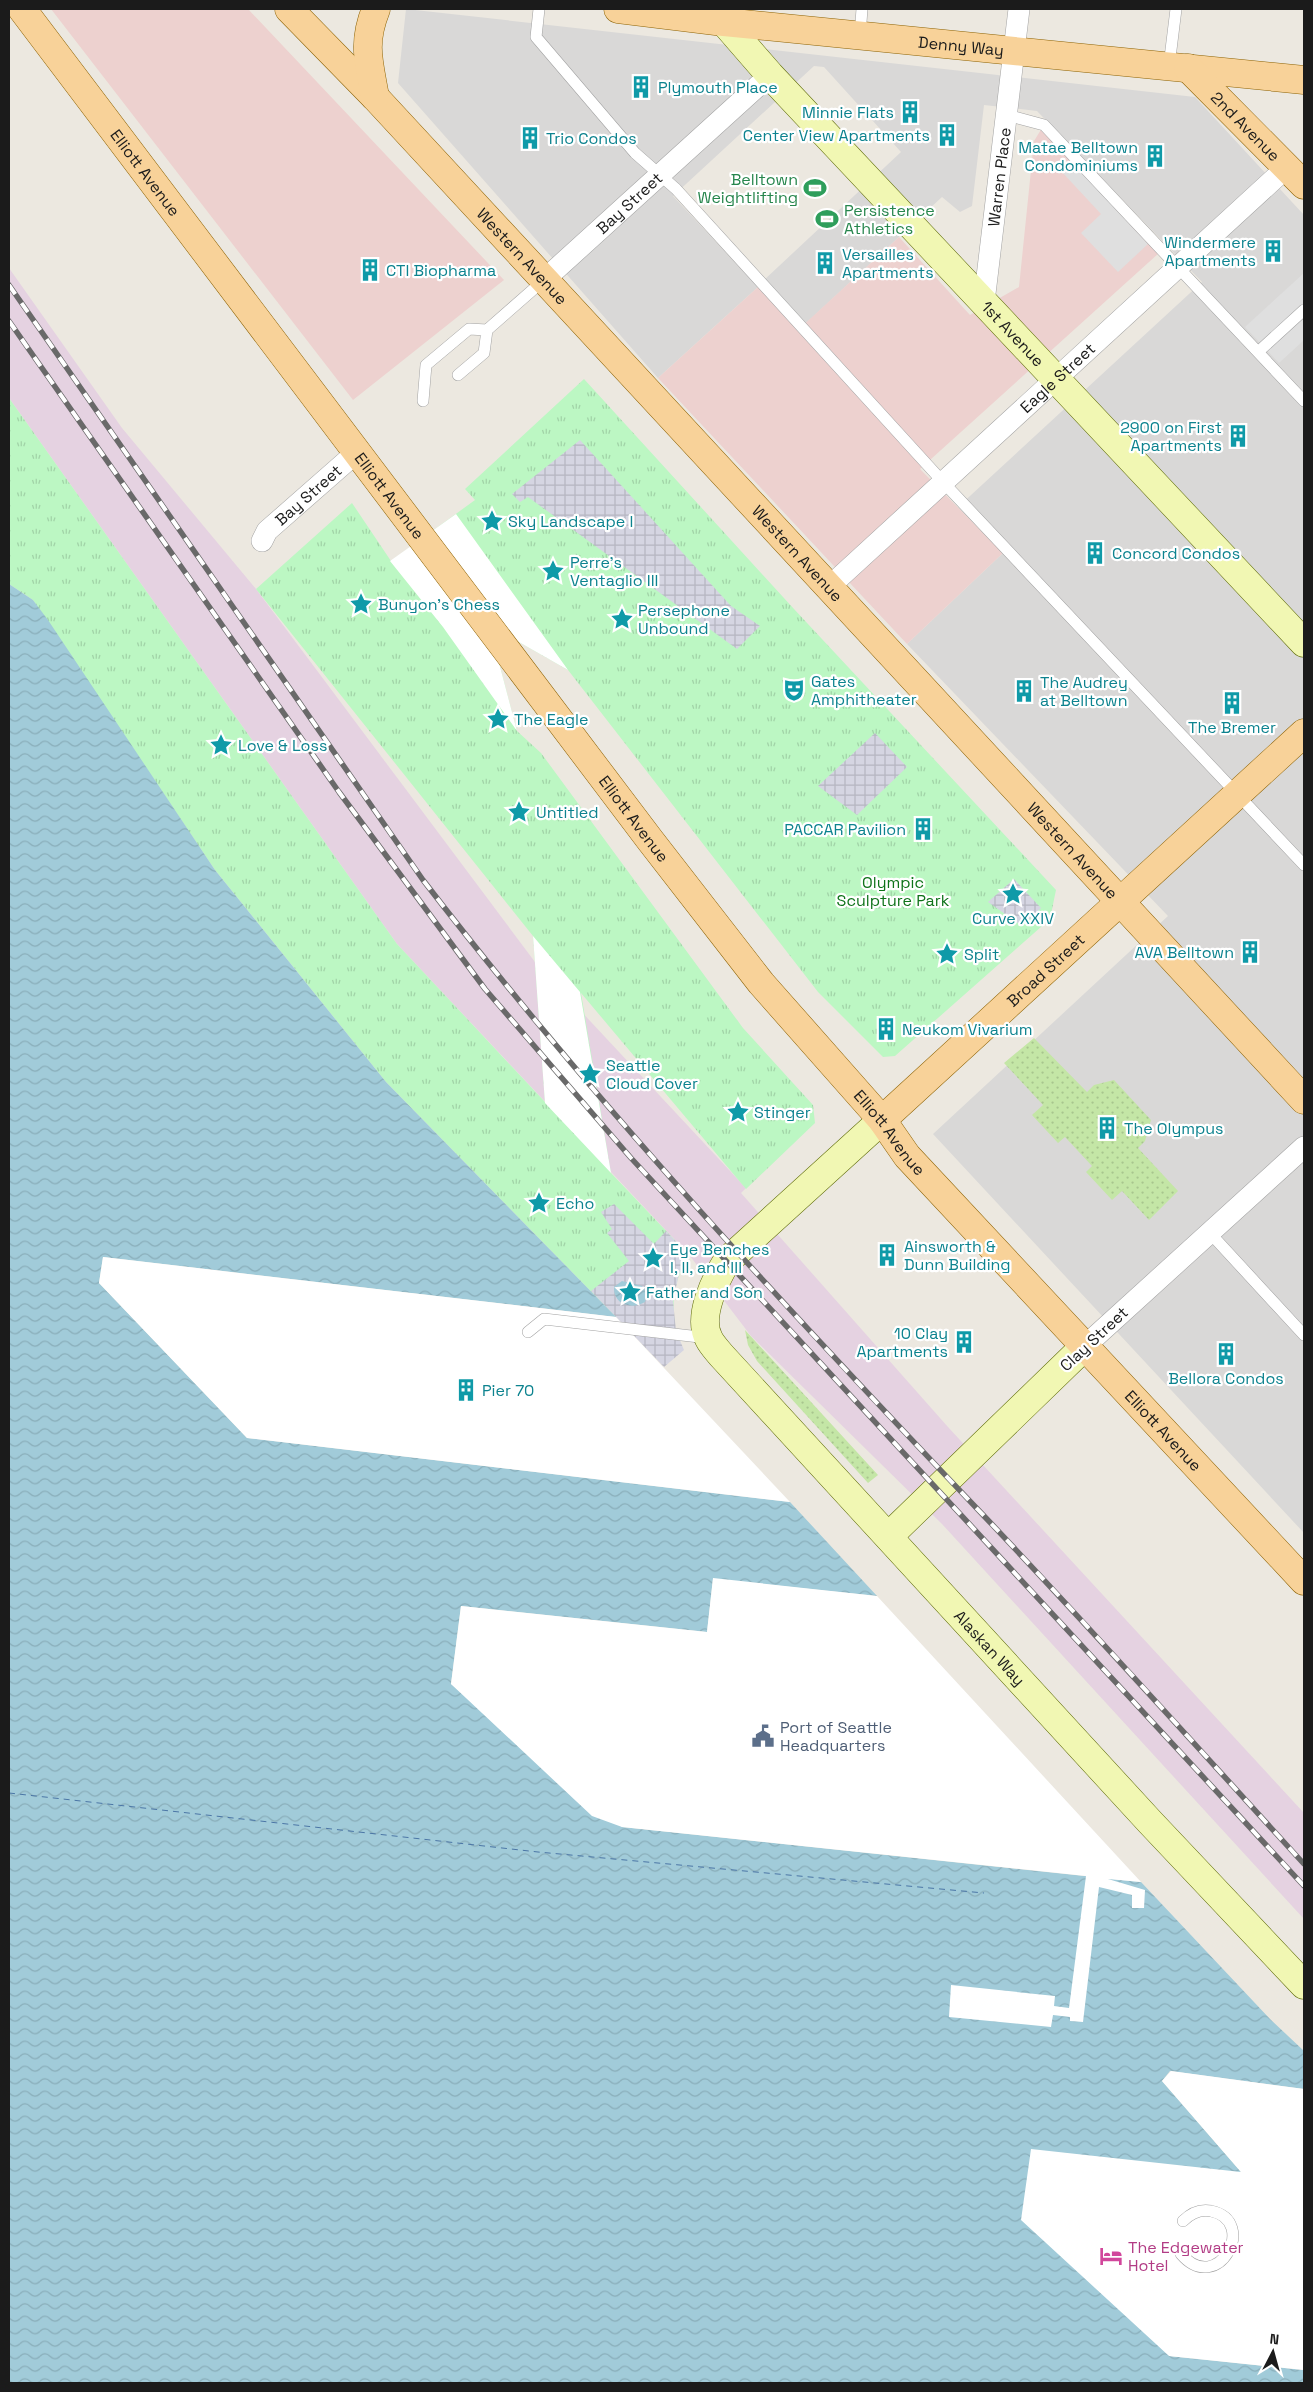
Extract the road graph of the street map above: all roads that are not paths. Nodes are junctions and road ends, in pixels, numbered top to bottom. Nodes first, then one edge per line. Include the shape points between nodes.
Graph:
1 (22, 9) edge
2 (289, 9) edge
3 (376, 9) edge
4 (539, 9) edge
5 (618, 9) edge
6 (1019, 9) edge
7 (1176, 9) edge
8 (721, 15) edge
9 (861, 22) edge
10 (1014, 50) junction
11 (1179, 67) junction
12 (770, 75) junction
13 (1304, 80) edge
14 (375, 98) junction
15 (1006, 115) junction
16 (660, 175) junction
17 (1295, 177) edge
18 (1179, 266) junction
19 (544, 280) junction
20 (984, 302) junction
21 (1304, 310) edge
22 (487, 330) junction
23 (1258, 352) junction
24 (458, 375) dead end
25 (1057, 378) junction
26 (423, 401) dead end
27 (1304, 401) edge
28 (357, 452) junction
29 (943, 482) junction
30 (262, 541) dead end
31 (830, 586) junction
32 (1304, 643) edge
33 (1304, 733) edge
34 (1239, 793) junction
35 (1304, 865) edge
36 (1121, 902) junction
37 (1304, 1100) edge
38 (882, 1120) junction
39 (1304, 1147) edge
40 (1210, 1232) junction
41 (528, 1332) dead end
42 (1304, 1335) edge
43 (708, 1338) junction
44 (1085, 1346) junction
45 (889, 1536) junction
46 (1301, 1572) edge
47 (1302, 1978) edge
48 (1183, 2221) dead end
49 (1182, 2254) dead end

1 - 28 main road, Elliott Avenue
2 - 14 main road, Western Avenue
3 - 14 main road via 368,29 366,48
4 - 16 lane via 536,38 635,153
5 - 8 main road, Denny Way
6 - 10 street, Warren Place
7 - 11 lane
8 - 9 main road, Denny Way
8 - 12 main road, 1st Avenue
9 - 10 main road, Denny Way
10 - 11 main road, Denny Way
10 - 15 street, Warren Place
11 - 13 main road, Denny Way
11 - 17 main road, 2nd Avenue
12 - 16 street, Bay Street
12 - 20 main road, 1st Avenue
14 - 19 main road, Western Avenue
15 - 18 lane via 1044,125
15 - 20 street, Warren Place
16 - 19 street, Bay Street
16 - 29 lane via 676,188
17 - 18 street, Eagle Street
18 - 23 lane
18 - 25 street, Eagle Street
19 - 22 lane, Bay Street
19 - 31 main road, Western Avenue
20 - 25 main road, 1st Avenue
21 - 23 lane
22 - 24 lane via 484,353
22 - 26 lane via 469,329 426,365
23 - 27 lane
25 - 29 street, Eagle Street
25 - 32 main road, 1st Avenue
28 - 30 street, Bay Street via 267,531
28 - 38 main road, Elliott Avenue via 761,983
29 - 31 street, Eagle Street
29 - 34 lane
31 - 36 main road, Western Avenue
33 - 34 main road, Broad Street
34 - 35 lane
34 - 36 main road, Broad Street
36 - 37 main road, Western Avenue
36 - 38 main road, Broad Street
38 - 43 main road, Broad Street via 727,1261 709,1296 706,1316
38 - 44 main road, Elliott Avenue via 907,1156
39 - 40 street, Clay Street
40 - 42 lane
40 - 44 street, Clay Street
41 - 43 lane via 544,1319
43 - 45 main road, Alaskan Way
44 - 45 main road, Clay Street
44 - 46 main road, Elliott Avenue
45 - 47 main road, Alaskan Way via 1143,1814
48 - 49 lane via 1199,2211 1213,2212 1230,2225 1233,2238 1228,2255 1214,2265 1193,2264

